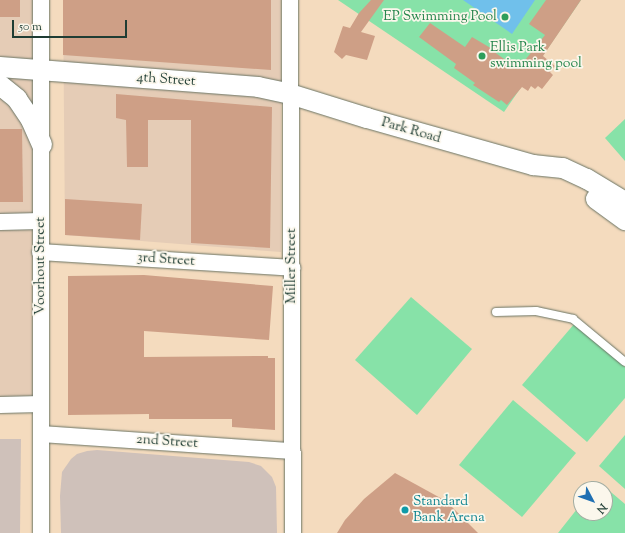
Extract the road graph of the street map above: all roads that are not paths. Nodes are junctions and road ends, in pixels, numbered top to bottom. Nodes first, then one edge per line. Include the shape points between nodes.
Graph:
1 (41, 0) edge
2 (290, 0) edge
3 (0, 67) edge
4 (41, 71) junction
5 (0, 85) edge
6 (290, 94) junction
7 (42, 145) junction
8 (533, 165) junction
9 (625, 202) edge
10 (625, 220) edge
11 (40, 221) junction
12 (0, 222) edge
13 (40, 252) junction
14 (292, 268) junction
15 (496, 312) dead end
16 (625, 362) edge
17 (41, 404) junction
18 (0, 405) edge
19 (42, 434) junction
20 (292, 451) junction
21 (41, 533) edge
22 (293, 533) edge

1 - 4 street, Voorhout Street
2 - 6 street, Miller Street
3 - 4 street, 4th Street
4 - 6 street, 4th Street via 258,87
4 - 7 street, Voorhout Street
5 - 7 street via 17,99 31,120
6 - 8 street, Park Road
6 - 14 street, Miller Street
7 - 11 street, Voorhout Street
8 - 9 street, Park Road via 563,168
8 - 10 street, Park Road via 598,200
11 - 12 street
11 - 13 street, Voorhout Street
13 - 14 street, 3rd Street
13 - 17 street, Voorhout Street
14 - 20 street, Miller Street
15 - 16 lane via 536,311 573,319
17 - 18 street
17 - 19 street, Voorhout Street
19 - 20 street, 2nd Street
19 - 21 street, Voorhout Street
20 - 22 street, Miller Street

